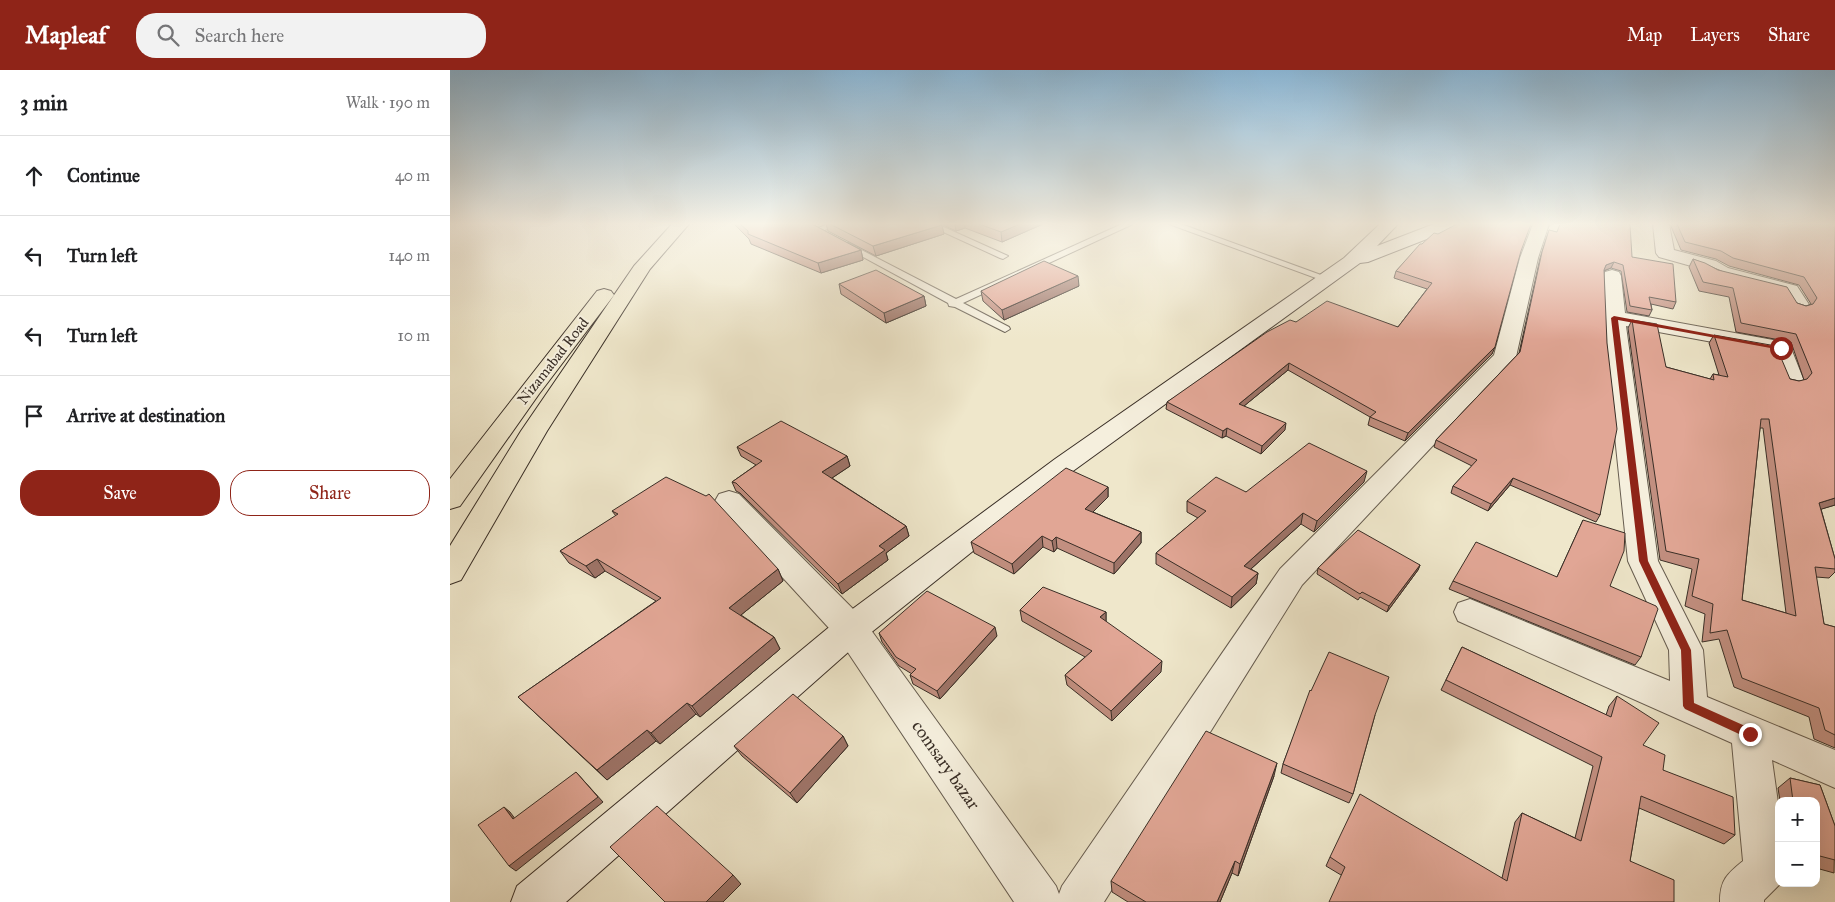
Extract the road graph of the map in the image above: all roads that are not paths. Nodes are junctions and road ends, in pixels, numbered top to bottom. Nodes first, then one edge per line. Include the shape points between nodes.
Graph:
1 (629, 263) edge
2 (646, 263) edge
3 (877, 263) edge
4 (1044, 263) edge
5 (1309, 263) edge
6 (1347, 263) edge
7 (1357, 263) edge
8 (1528, 263) edge
9 (1701, 263) edge
10 (1338, 271) junction
11 (1612, 276) dead end
12 (953, 304) junction
13 (1800, 306) edge
14 (1614, 318) junction
15 (1005, 329) dead end
16 (1792, 381) edge
17 (450, 500) edge
18 (729, 501) dead end
19 (450, 572) edge
20 (1470, 612) dead end
21 (851, 629) junction
22 (1689, 706) junction
23 (1750, 734) junction
24 (1835, 769) edge
25 (533, 902) edge
26 (1040, 902) edge
27 (1078, 902) edge
28 (1742, 902) edge

1 - 17 highway, Nizamabad Road
2 - 19 highway via 534,431
3 - 12 lane
4 - 12 lane
5 - 10 lane
6 - 10 street
7 - 10 street
8 - 27 street via 1506,357 1291,577
9 - 13 street via 1721,272 1790,290
10 - 21 street via 1064,465
11 - 14 street
12 - 15 lane
14 - 16 street via 1781,348
14 - 22 street via 1643,561 1686,650
18 - 21 street, comsary bazar
20 - 22 street
21 - 25 street
21 - 26 street, comsary bazar
22 - 23 street
23 - 24 street
23 - 28 street via 1764,870 1742,890

